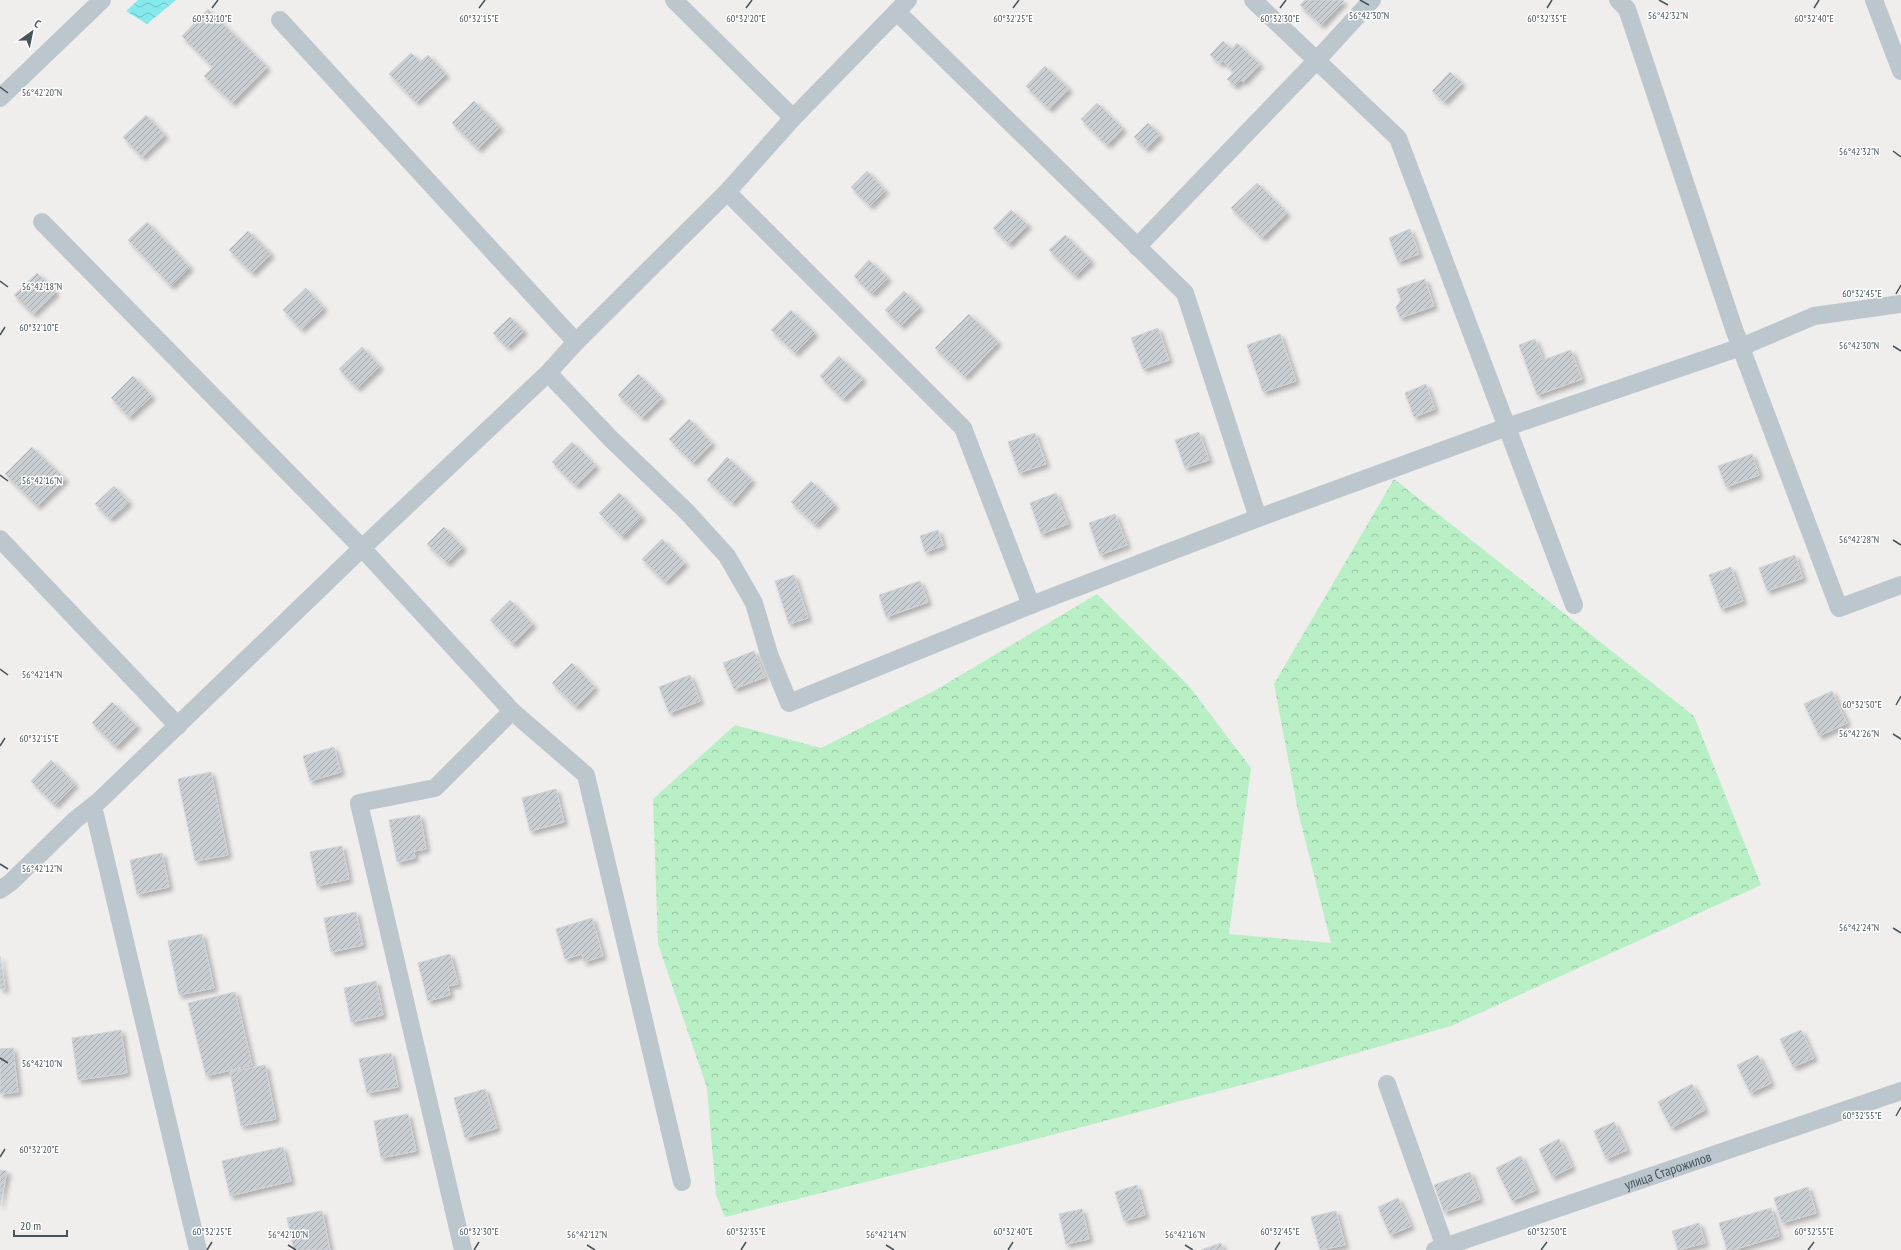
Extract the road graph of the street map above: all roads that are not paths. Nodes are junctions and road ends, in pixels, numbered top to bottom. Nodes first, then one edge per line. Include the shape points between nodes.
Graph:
1 (102, 0) edge
2 (674, 0) edge
3 (1253, 0) edge
4 (1372, 0) edge
5 (1618, 0) edge
6 (1874, 0) edge
7 (902, 6) edge
8 (280, 20) dead end
9 (1317, 60) junction
10 (1901, 71) edge
11 (0, 98) edge
12 (793, 118) junction
13 (727, 192) junction
14 (42, 222) dead end
15 (1137, 247) junction
16 (1901, 304) edge
17 (576, 342) junction
18 (1741, 347) junction
19 (548, 373) junction
20 (1507, 427) junction
21 (1258, 518) junction
22 (0, 539) edge
23 (362, 548) junction
24 (1901, 585) edge
25 (1574, 604) dead end
26 (1031, 605) junction
27 (512, 711) junction
28 (178, 726) junction
29 (93, 806) junction
30 (0, 890) edge
31 (1387, 1084) dead end
32 (1901, 1091) edge
33 (682, 1182) dead end
34 (1440, 1248) edge
35 (198, 1250) edge
36 (463, 1250) edge

1 - 11 street
2 - 12 street
3 - 9 street
4 - 9 street
5 - 18 street via 1627,9
6 - 10 street
7 - 12 street
7 - 15 street
8 - 17 street
9 - 15 street
9 - 20 street via 1398,138
12 - 13 street
13 - 17 street
13 - 26 street via 963,428
14 - 23 street
15 - 21 street via 1185,293
16 - 18 street via 1814,316
17 - 19 street
18 - 20 street
18 - 24 street via 1839,608
19 - 23 street
19 - 26 street via 611,439 687,512 727,556 754,603 769,654 789,703
20 - 21 street
20 - 25 street
21 - 26 street
22 - 28 street
23 - 27 street
23 - 28 street
27 - 33 street via 586,775
27 - 36 street via 435,788 359,803
28 - 29 street
29 - 30 street
29 - 35 street
31 - 34 street
32 - 34 street, улица Старожилов

